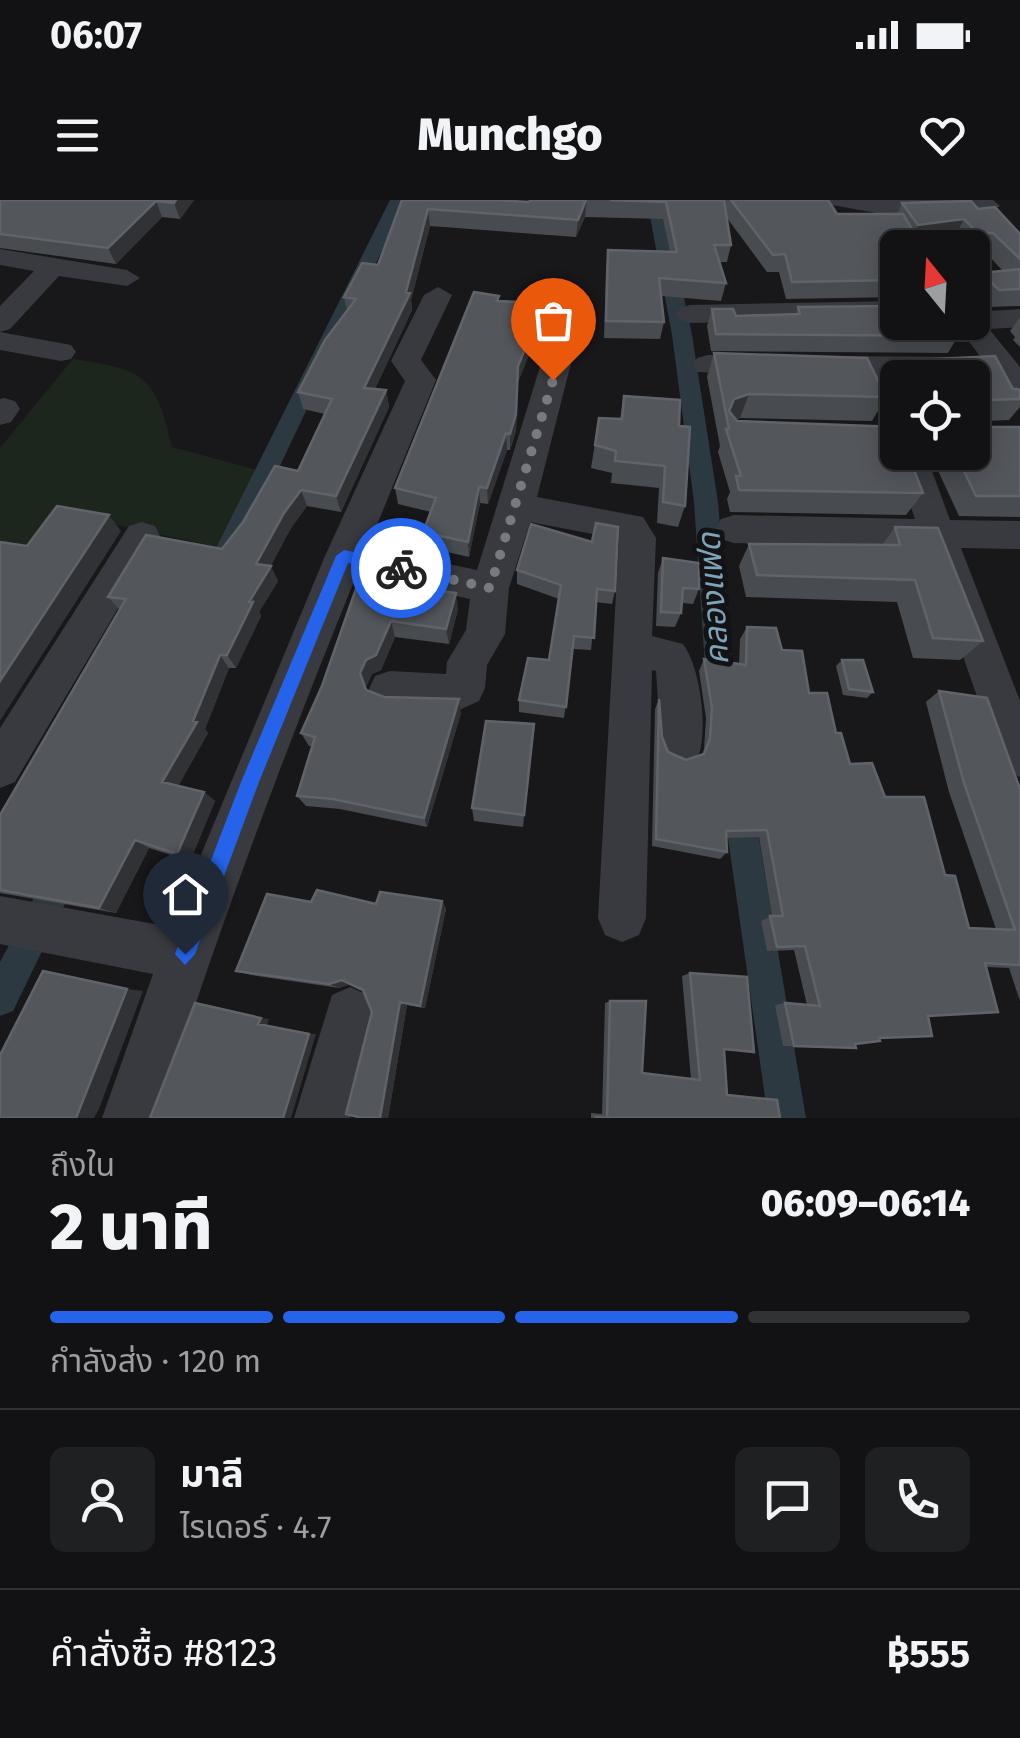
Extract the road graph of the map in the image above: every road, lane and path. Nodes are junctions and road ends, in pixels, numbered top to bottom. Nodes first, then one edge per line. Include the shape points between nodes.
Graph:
1 (841, 200) edge
2 (985, 203) edge
3 (1009, 230) edge
4 (0, 257) edge
5 (53, 267) junction
6 (127, 278) dead end
7 (743, 281) dead end
8 (438, 294) dead end
9 (880, 310) edge
10 (748, 313) junction
11 (690, 314) dead end
12 (1020, 318) edge
13 (990, 320) edge
14 (0, 323) edge
15 (566, 328) dead end
16 (984, 340) edge
17 (0, 341) edge
18 (60, 352) dead end
19 (708, 364) dead end
20 (875, 370) junction
21 (880, 370) edge
22 (880, 387) edge
23 (1020, 388) edge
24 (910, 470) edge
25 (517, 507) junction
26 (734, 530) dead end
27 (1020, 535) edge
28 (142, 536) edge
29 (940, 536) junction
30 (344, 556) junction
31 (490, 588) junction
32 (631, 650) junction
33 (1003, 661) edge
34 (390, 688) dead end
35 (682, 746) dead end
36 (1020, 758) edge
37 (0, 766) edge
38 (622, 918) dead end
39 (23, 925) edge
40 (180, 971) junction
41 (350, 1013) dead end
42 (130, 1118) edge
43 (322, 1118) edge

1 - 2 street via 904,209
2 - 3 street
4 - 5 street
5 - 6 street
5 - 14 street
7 - 10 street
8 - 30 street via 406,361 421,380
9 - 10 street
10 - 11 street
12 - 13 street
15 - 25 street
16 - 23 street
17 - 18 street
19 - 20 street
20 - 21 street
20 - 22 street
24 - 29 street
25 - 31 street
25 - 32 street via 635,533
26 - 29 street
27 - 29 street
28 - 37 street
29 - 33 street
30 - 31 street
30 - 40 street
31 - 34 street via 485,634 467,662 464,688
32 - 35 street via 669,656 676,666
32 - 38 street
33 - 36 street
39 - 40 street
40 - 42 street
41 - 43 street

